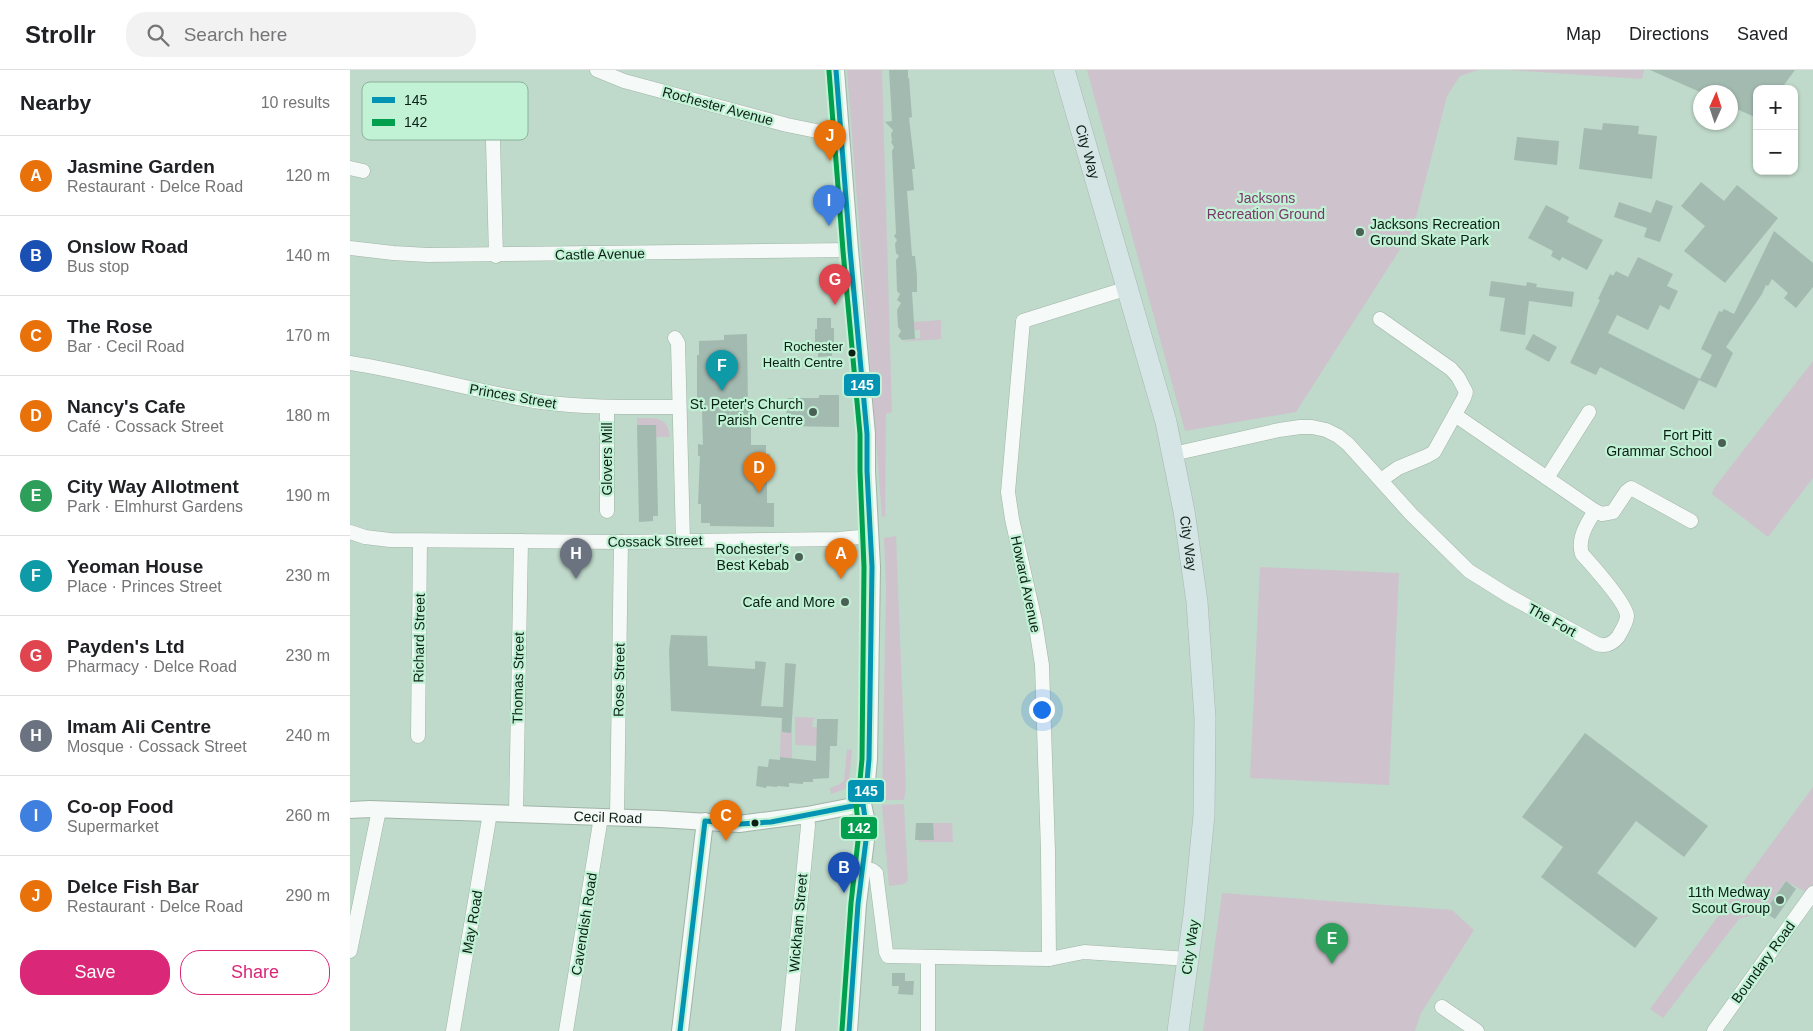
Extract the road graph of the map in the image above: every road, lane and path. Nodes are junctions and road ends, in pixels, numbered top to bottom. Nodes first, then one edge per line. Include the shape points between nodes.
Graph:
1 (597, 70) edge
2 (836, 70) edge
3 (1064, 70) edge
4 (841, 136) junction
5 (493, 141) dead end
6 (350, 248) edge
7 (850, 250) junction
8 (496, 256) junction
9 (1128, 288) junction
10 (1380, 319) dead end
11 (676, 338) dead end
12 (350, 363) edge
13 (607, 407) junction
14 (679, 408) junction
15 (1589, 412) dead end
16 (1455, 416) junction
17 (1173, 454) junction
18 (1547, 478) junction
19 (1381, 480) junction
20 (607, 510) dead end
21 (1595, 511) junction
22 (1691, 521) dead end
23 (350, 532) edge
24 (870, 536) junction
25 (420, 541) junction
26 (520, 541) junction
27 (683, 541) junction
28 (621, 542) junction
29 (418, 736) dead end
30 (863, 804) junction
31 (350, 810) edge
32 (379, 810) junction
33 (490, 813) junction
34 (516, 814) junction
35 (807, 815) junction
36 (609, 817) junction
37 (706, 821) junction
38 (862, 868) junction
39 (1813, 893) edge
40 (350, 952) edge
41 (928, 957) junction
42 (1049, 959) junction
43 (1188, 959) junction
44 (1442, 1007) dead end
45 (453, 1031) edge
46 (566, 1031) edge
47 (680, 1031) edge
48 (788, 1031) edge
49 (848, 1031) edge
50 (928, 1031) edge
51 (1178, 1031) edge
52 (1477, 1031) edge
53 (1714, 1031) edge

1 - 4 street, Rochester Avenue via 787,125
2 - 4 street
3 - 9 main road, City Way
4 - 7 street
5 - 8 street
6 - 8 street, Castle Avenue via 405,254
7 - 8 street, Castle Avenue
7 - 24 street via 867,434
9 - 17 main road, City Way
9 - 42 street, Howard Avenue via 1024,321 1008,492 1042,665
10 - 16 street via 1456,374 1466,393
11 - 14 street
12 - 13 street, Princes Street via 504,396 555,404
13 - 14 street, Princes Street
13 - 20 street, Glovers Mill
14 - 27 street
15 - 18 street
16 - 18 street
16 - 19 street via 1432,453 1398,468
17 - 19 street, The Fort via 1279,430 1312,427 1341,438
17 - 43 main road, City Way via 1195,583 1205,718 1203,821
18 - 21 street
19 - 21 street, The Fort via 1472,574 1604,646 1617,638 1627,616 1619,599 1581,552 1581,537
21 - 22 street via 1603,514 1613,512 1631,488
23 - 25 street, Cossack Street via 381,540
24 - 27 street, Cossack Street
24 - 30 street via 870,737
25 - 26 street, Cossack Street
25 - 29 street, Richard Street
26 - 28 street, Cossack Street
26 - 34 street, Thomas Street
27 - 28 street, Cossack Street
28 - 36 street, Rose Street
30 - 35 street, Cecil Road
30 - 38 street via 867,825
31 - 32 street, Cecil Road
32 - 33 street, Cecil Road
32 - 40 street
33 - 34 street, Cecil Road
33 - 45 street, May Road
34 - 36 street, Cecil Road
35 - 37 street, Cecil Road via 739,824
35 - 48 street, Wickham Street
36 - 37 street, Cecil Road
36 - 46 street, Cavendish Road
37 - 47 street
38 - 41 street via 876,873 887,955
38 - 49 street
39 - 53 street, Boundary Road
41 - 42 street
41 - 50 street
42 - 43 street via 1084,952
43 - 51 main road, City Way
44 - 52 street

